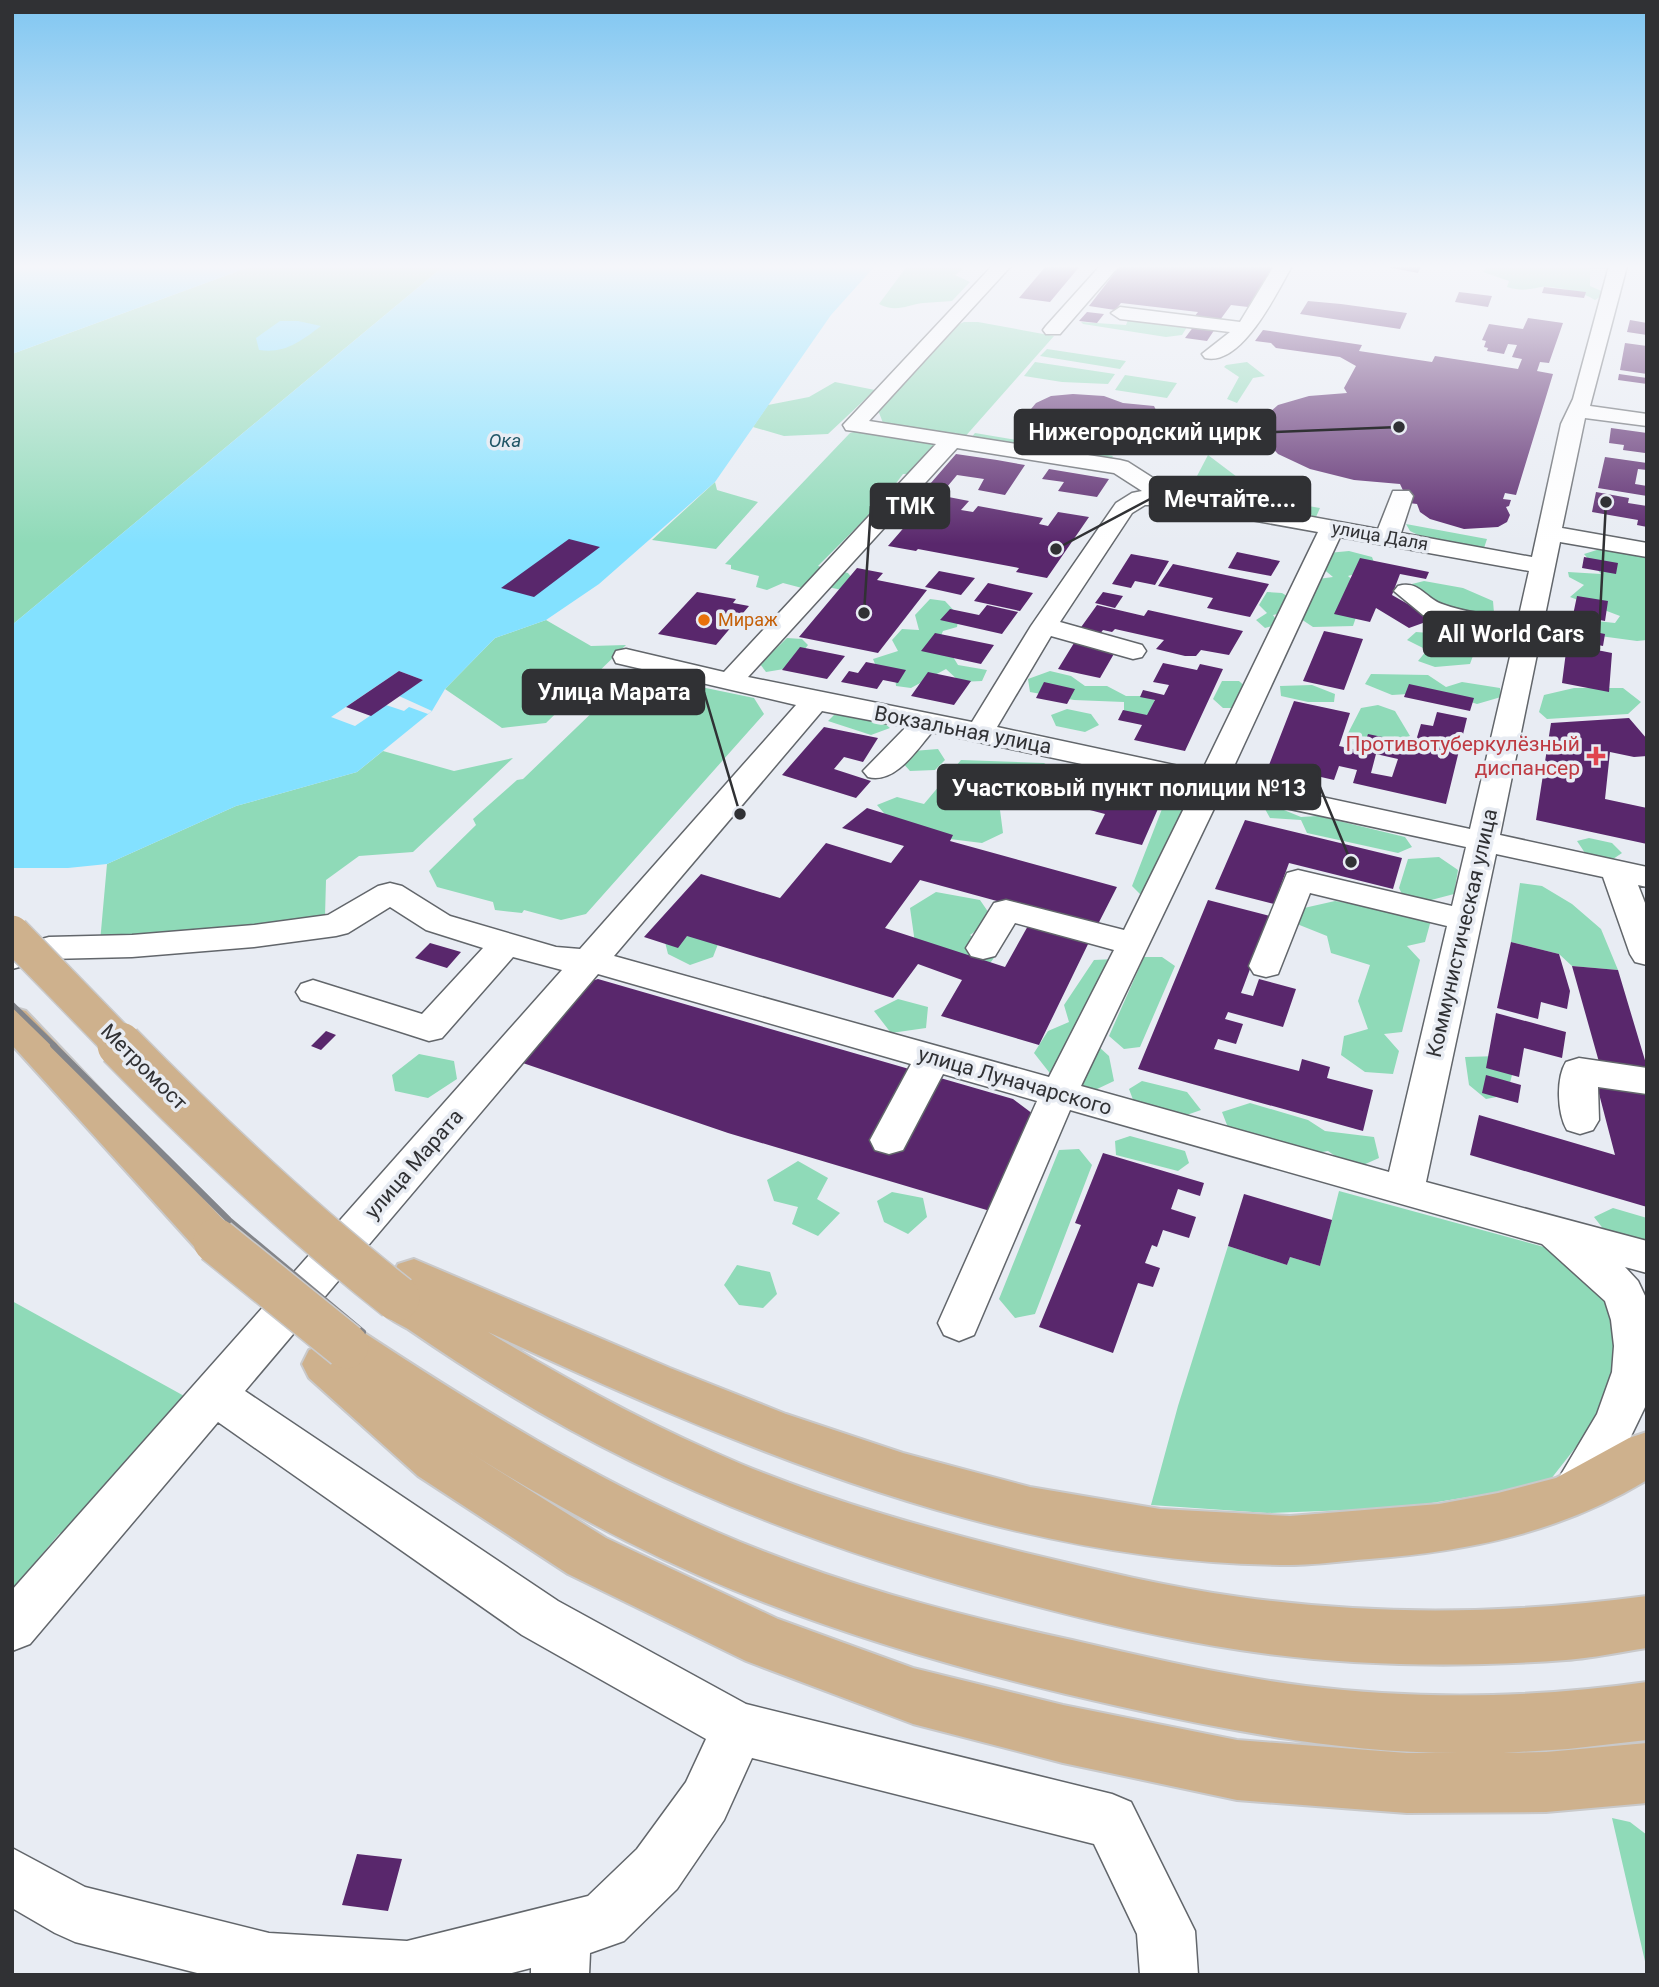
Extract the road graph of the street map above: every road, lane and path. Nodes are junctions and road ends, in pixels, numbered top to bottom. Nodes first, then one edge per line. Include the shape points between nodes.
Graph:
1 (917, 359) edge
2 (1592, 359) edge
3 (1578, 411) junction
4 (1647, 420) edge
5 (951, 440) junction
6 (1401, 496) dead end
7 (1168, 498) junction
8 (1332, 528) junction
9 (1548, 533) junction
10 (1387, 538) junction
11 (1647, 550) edge
12 (1541, 566) junction
13 (1407, 592) dead end
14 (1044, 626) junction
15 (1528, 630) junction
16 (1133, 651) dead end
17 (626, 657) dead end
18 (732, 680) junction
19 (815, 701) junction
20 (925, 722) junction
21 (980, 732) junction
22 (877, 771) dead end
23 (1212, 782) junction
24 (1483, 841) junction
25 (1632, 874) edge
26 (1465, 920) junction
27 (12, 933) edge
28 (506, 944) junction
29 (1134, 944) junction
30 (983, 948) dead end
31 (1647, 954) edge
32 (12, 958) edge
33 (590, 961) junction
34 (1266, 966) dead end
35 (313, 992) dead end
36 (12, 1020) edge
37 (933, 1058) junction
38 (1647, 1081) edge
39 (1059, 1093) junction
40 (1580, 1120) dead end
41 (889, 1140) dead end
42 (1404, 1191) junction
43 (1553, 1231) junction
44 (1647, 1257) edge
45 (405, 1287) junction
46 (959, 1323) dead end
47 (336, 1355) junction
48 (214, 1394) junction
49 (1647, 1454) edge
50 (1572, 1495) junction
51 (1647, 1622) edge
52 (12, 1627) edge
53 (1647, 1711) edge
54 (738, 1728) junction
55 (1647, 1773) edge
56 (12, 1876) edge
57 (561, 1953) edge
58 (1169, 1975) edge

1 - 5 street, улица Даля via 854,425
2 - 3 street, Коммунистическая улица
3 - 4 street
3 - 9 street, Коммунистическая улица
5 - 7 street, улица Даля via 1120,467
5 - 18 street
6 - 10 street
7 - 8 street, улица Даля
7 - 14 street via 1140,498 1124,509
8 - 10 street, улица Даля
8 - 23 street
9 - 11 street
9 - 12 street, Коммунистическая улица
10 - 12 street, улица Даля
12 - 15 street, Коммунистическая улица
13 - 15 street via 1433,610
14 - 16 street
14 - 21 street
15 - 24 street, Коммунистическая улица
17 - 18 street, Вокзальная улица
18 - 19 street, Вокзальная улица
19 - 20 street, Вокзальная улица
19 - 33 street, улица Марата
20 - 21 street, Вокзальная улица
20 - 22 street
21 - 23 street, Вокзальная улица
23 - 24 street, Вокзальная улица
23 - 29 street
24 - 25 street, Вокзальная улица
24 - 26 street, Коммунистическая улица
25 - 31 street
26 - 34 street via 1298,880
26 - 42 street, Коммунистическая улица
27 - 45 main road, Метромост, bridge via 276,1200 348,1262
28 - 32 street, улица Луначарского via 438,923 390,893 336,925 159,944 49,948
28 - 33 street, улица Луначарского via 555,958
28 - 35 street via 429,1029
29 - 30 street via 1006,910
29 - 39 street
33 - 37 street, улица Луначарского
33 - 48 street, улица Марата
36 - 47 main road, bridge via 216,1241 285,1325
37 - 39 street, улица Луначарского
37 - 41 street
38 - 40 street via 1579,1072
39 - 42 street, улица Луначарского
39 - 46 street
42 - 43 street, улица Луначарского
43 - 44 street, улица Луначарского
43 - 50 street via 1623,1292 1643,1329 1645,1367 1634,1401
45 - 50 main road via 866,1466 1021,1508 1142,1531 1262,1541 1374,1538 1476,1522
45 - 51 main road via 525,1380 682,1462 869,1535 1079,1592 1201,1617 1317,1631 1432,1637 1558,1634
47 - 53 main road via 649,1525 750,1572 837,1604 1065,1668 1326,1717 1458,1725 1590,1720
47 - 55 main road via 436,1460 587,1556 766,1642 913,1696 1063,1734 1237,1770 1407,1783 1546,1782
48 - 52 street, улица Марата
48 - 54 street via 540,1618
49 - 50 main road
54 - 57 street via 705,1801 657,1869 604,1921
54 - 58 street via 1112,1821 1166,1931
56 - 57 street via 75,1913 270,1962 407,1970

